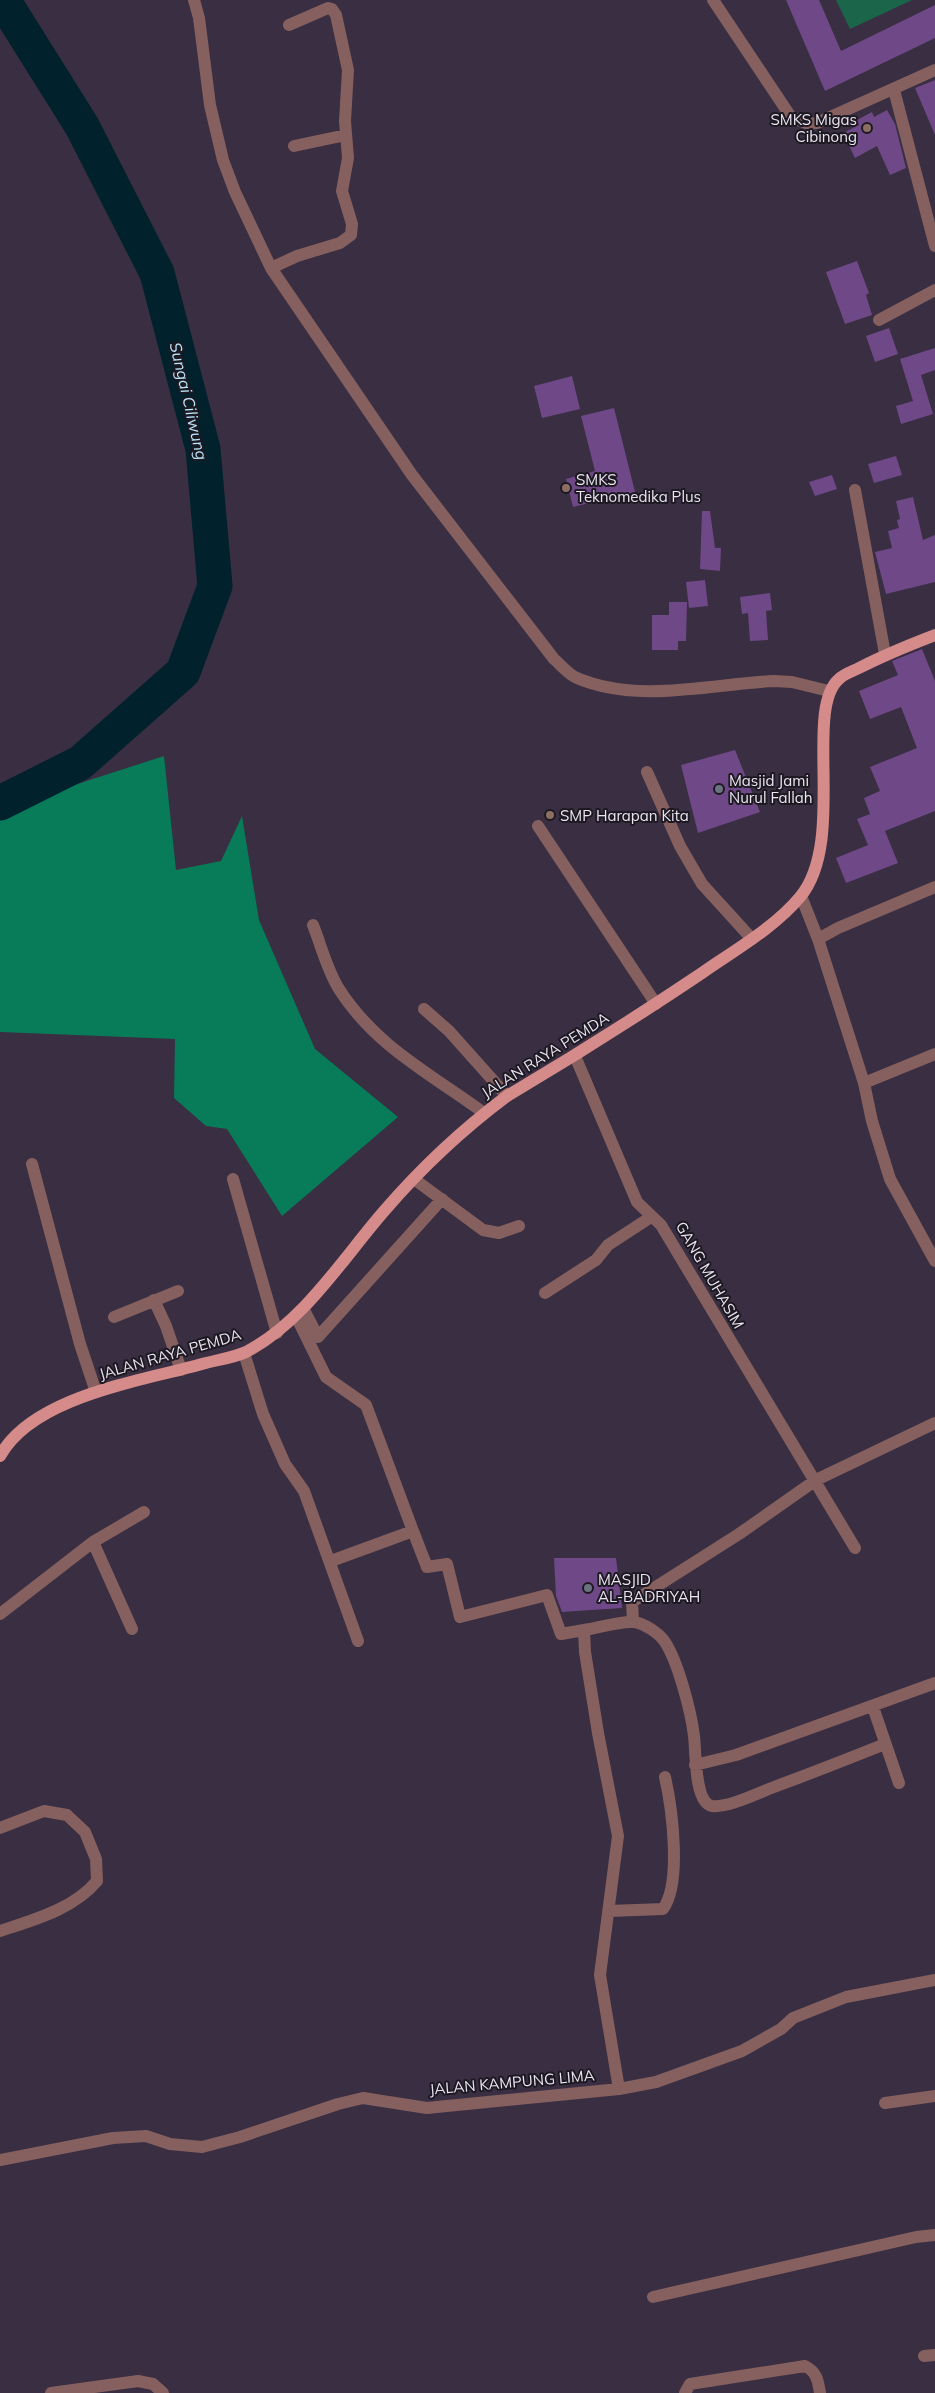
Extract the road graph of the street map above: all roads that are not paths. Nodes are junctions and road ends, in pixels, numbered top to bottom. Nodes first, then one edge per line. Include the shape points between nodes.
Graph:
1 (194, 0) edge
2 (713, 0) edge
3 (289, 25) dead end
4 (935, 70) edge
5 (894, 90) junction
6 (346, 135) junction
7 (294, 146) dead end
8 (935, 246) edge
9 (271, 268) junction
10 (935, 290) edge
11 (879, 320) dead end
12 (855, 490) dead end
13 (935, 635) edge
14 (885, 654) junction
15 (829, 691) junction
16 (647, 772) dead end
17 (538, 826) dead end
18 (935, 887) edge
19 (801, 896) junction
20 (313, 925) dead end
21 (752, 939) junction
22 (818, 939) junction
23 (656, 1004) junction
24 (424, 1009) dead end
25 (935, 1054) edge
26 (575, 1056) junction
27 (864, 1083) junction
28 (507, 1096) junction
29 (484, 1113) junction
30 (32, 1164) dead end
31 (233, 1179) dead end
32 (414, 1179) junction
33 (442, 1199) junction
34 (651, 1217) junction
35 (519, 1226) dead end
36 (934, 1258) edge
37 (178, 1291) dead end
38 (545, 1293) dead end
39 (154, 1300) junction
40 (299, 1312) junction
41 (114, 1317) dead end
42 (277, 1333) junction
43 (244, 1353) junction
44 (180, 1370) junction
45 (96, 1392) junction
46 (935, 1423) edge
47 (0, 1456) edge
48 (816, 1480) junction
49 (144, 1512) dead end
50 (413, 1531) junction
51 (93, 1542) junction
52 (855, 1548) dead end
53 (331, 1561) junction
54 (0, 1614) edge
55 (634, 1622) junction
56 (132, 1629) dead end
57 (584, 1630) junction
58 (358, 1641) dead end
59 (935, 1683) edge
60 (873, 1707) junction
61 (880, 1746) dead end
62 (695, 1765) junction
63 (665, 1777) dead end
64 (899, 1783) dead end
65 (0, 1828) edge
66 (609, 1911) junction
67 (0, 1931) edge
68 (935, 1980) edge
69 (619, 2088) junction
70 (935, 2096) edge
71 (885, 2103) dead end
72 (0, 2160) edge
73 (935, 2235) edge
74 (653, 2297) dead end
75 (80, 2391) edge
76 (51, 2393) edge
77 (163, 2393) edge
78 (685, 2393) edge
79 (820, 2393) edge

1 - 9 street via 214,132 222,160
2 - 5 street via 791,117 799,122 818,123
3 - 6 street via 328,8 336,15 348,70
4 - 5 street
5 - 8 street
6 - 7 street
6 - 9 street via 348,158 342,191 352,224 351,235 340,243
9 - 15 street via 412,475 554,659 576,678 652,692 774,681
10 - 11 street
12 - 14 street
13 - 14 main road
14 - 15 main road via 839,678
15 - 19 main road, JALAN RAYA PEMDA via 823,729 824,833 817,865
16 - 21 street via 680,846 702,884
17 - 23 street
18 - 22 street
19 - 21 main road, JALAN RAYA PEMDA
19 - 22 street
20 - 29 street via 338,988 366,1026 402,1057
21 - 23 main road, JALAN RAYA PEMDA
22 - 27 street
23 - 26 main road, JALAN RAYA PEMDA
24 - 28 street via 449,1031
25 - 27 street
26 - 28 main road, JALAN RAYA PEMDA
26 - 34 street, GANG MUHASIM via 637,1202
27 - 36 street via 890,1179
28 - 29 main road, JALAN RAYA PEMDA
29 - 32 main road, JALAN RAYA PEMDA
30 - 45 street
31 - 42 street
32 - 33 street
32 - 40 main road, JALAN RAYA PEMDA
33 - 35 street via 484,1230 499,1233
33 - 40 street via 318,1337
34 - 38 street via 608,1245 596,1260
34 - 48 street, GANG MUHASIM via 662,1225
37 - 39 street
39 - 41 street
39 - 44 street
40 - 42 main road, JALAN RAYA PEMDA
40 - 50 street via 326,1377 366,1405
42 - 43 main road, JALAN RAYA PEMDA
43 - 44 main road, JALAN RAYA PEMDA
43 - 53 street via 263,1414 285,1464 304,1491
44 - 45 main road, JALAN RAYA PEMDA
45 - 47 main road, JALAN RAYA PEMDA via 59,1406 26,1427 5,1446
46 - 48 street
48 - 52 street, GANG MUHASIM
48 - 55 street via 632,1602
49 - 51 street
50 - 53 street
50 - 57 street via 427,1567 447,1564 460,1617 547,1595 561,1634
51 - 54 street
51 - 56 street
53 - 58 street
55 - 57 street
55 - 62 street via 655,1631 674,1661 694,1735
57 - 66 street via 598,1733 618,1836
59 - 60 street
60 - 62 street via 736,1755
60 - 64 street
61 - 62 street via 740,1800 713,1806 702,1798
63 - 66 street via 674,1829 669,1900 663,1908
65 - 67 street via 44,1811 67,1815 84,1832 96,1859 97,1882 87,1894 46,1915
66 - 69 street via 600,1975
68 - 69 street, JALAN KAMPUNG LIMA via 846,1997 793,2018 781,2029 742,2051 656,2082
69 - 72 street, JALAN KAMPUNG LIMA via 426,2108 363,2098 202,2147 170,2144 146,2136 114,2138
70 - 71 street
73 - 74 street
75 - 76 street
75 - 77 street via 138,2381 152,2384
78 - 79 street via 690,2384 806,2366 817,2377

